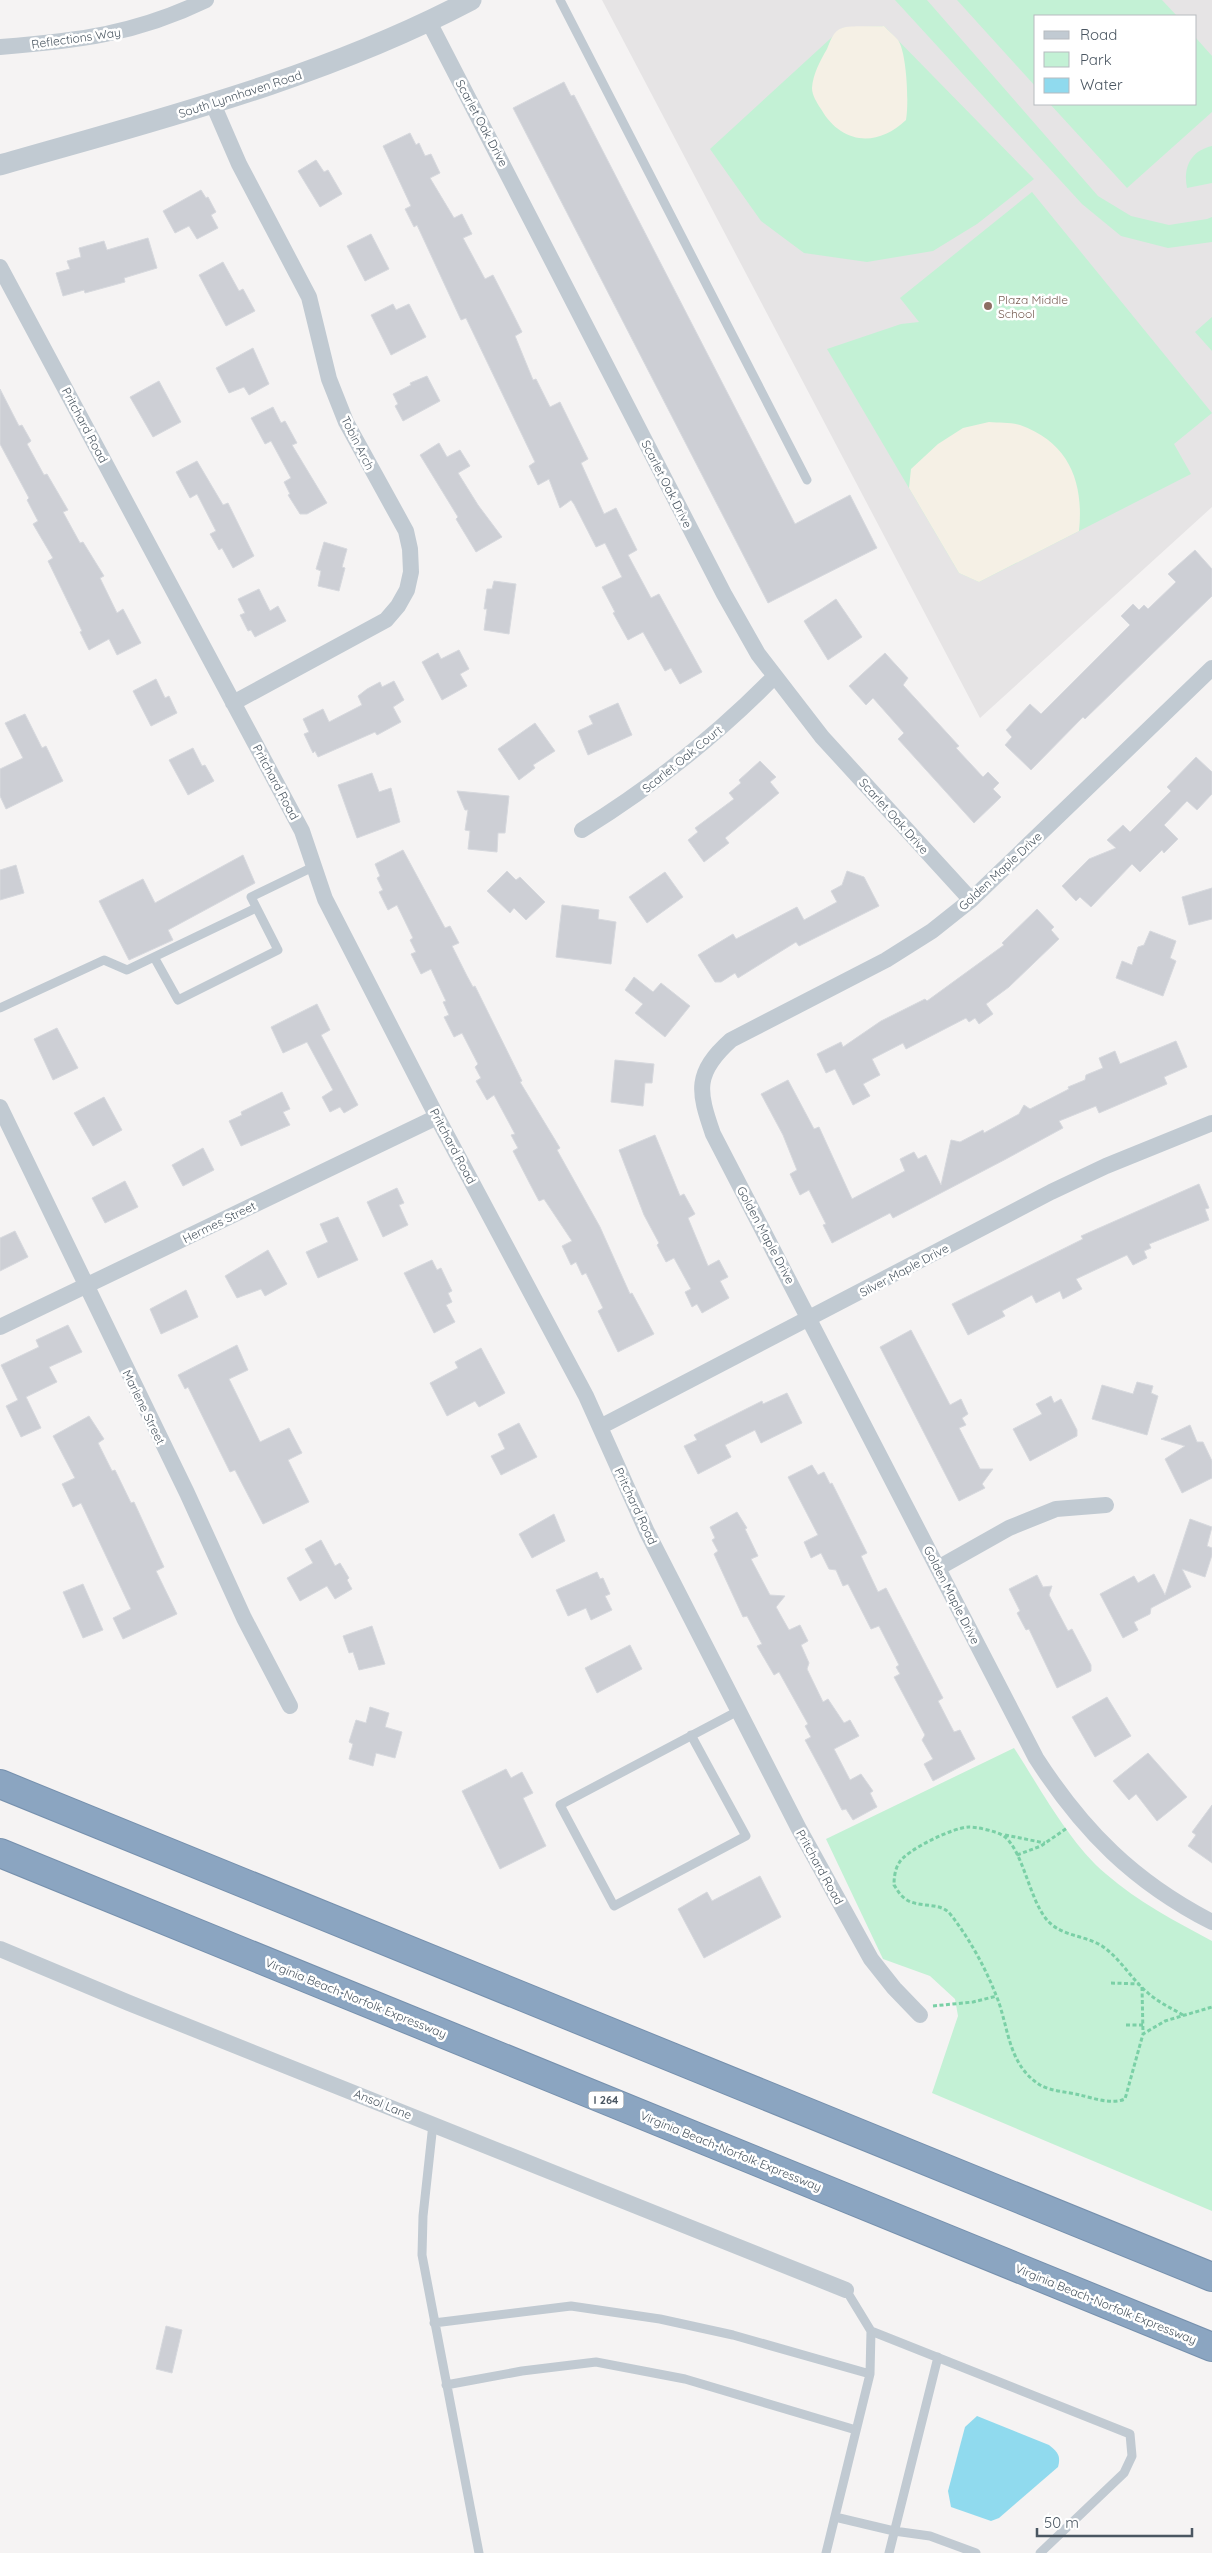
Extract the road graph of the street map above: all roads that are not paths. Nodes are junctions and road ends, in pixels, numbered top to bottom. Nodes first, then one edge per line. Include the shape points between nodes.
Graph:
1 (206, 0) edge
2 (471, 0) edge
3 (560, 0) edge
4 (429, 22) junction
5 (0, 47) edge
6 (214, 104) junction
7 (0, 165) edge
8 (0, 267) edge
9 (807, 480) dead end
10 (1212, 668) edge
11 (774, 676) junction
12 (233, 703) junction
13 (582, 830) dead end
14 (313, 868) junction
15 (971, 900) junction
16 (256, 908) junction
17 (154, 957) junction
18 (0, 1008) edge
19 (0, 1107) edge
20 (437, 1117) junction
21 (1212, 1123) edge
22 (86, 1286) junction
23 (810, 1319) junction
24 (0, 1327) edge
25 (600, 1427) junction
26 (1106, 1505) dead end
27 (938, 1568) junction
28 (290, 1706) dead end
29 (738, 1711) junction
30 (691, 1735) junction
31 (0, 1784) edge
32 (0, 1853) edge
33 (1212, 1922) edge
34 (0, 1949) edge
35 (920, 2015) road end
36 (433, 2124) junction
37 (1212, 2277) edge
38 (846, 2290) joint
39 (434, 2323) junction
40 (871, 2330) junction
41 (1212, 2347) edge
42 (938, 2356) junction
43 (870, 2374) junction
44 (446, 2385) junction
45 (856, 2430) junction
46 (835, 2517) junction
47 (894, 2532) junction
48 (479, 2553) edge
49 (826, 2553) edge
50 (889, 2553) edge
51 (976, 2553) edge
52 (1040, 2553) edge

1 - 5 street, Reflections Way via 173,16 128,31
2 - 4 street, South Lynnhaven Road
3 - 9 lane
4 - 6 street, South Lynnhaven Road via 328,65
4 - 11 street, Scarlet Oak Drive via 724,594
6 - 7 street, South Lynnhaven Road
6 - 12 street, Tobin Arch via 239,164 309,297 330,378 346,422 406,531 411,572 407,590 386,620
8 - 12 street, Pritchard Road
10 - 15 street, Golden Maple Drive
11 - 13 street, Scarlet Oak Court via 740,712 692,754 629,801
11 - 15 street, Scarlet Oak Drive via 822,737
12 - 14 street, Pritchard Road via 302,831
14 - 16 lane via 251,897
14 - 20 street, Pritchard Road via 324,899
15 - 23 street, Golden Maple Drive via 932,931 886,960 731,1040 715,1054 705,1073 702,1101 713,1134
16 - 17 lane
16 - 17 lane via 278,950 178,1000
17 - 18 lane via 127,970 104,960
19 - 22 street, Marlene Street
20 - 22 street, Hermes Street
20 - 25 street, Pritchard Road
21 - 23 street, Silver Maple Drive via 1052,1192
22 - 24 street, Hermes Street
22 - 28 street, Marlene Street via 244,1618
23 - 25 street, Silver Maple Drive
23 - 27 street, Golden Maple Drive
25 - 29 street, Pritchard Road via 647,1532
26 - 27 street via 1056,1509 1009,1528
27 - 33 street, Golden Maple Drive via 1036,1758 1060,1795 1118,1860 1152,1887
29 - 30 lane
29 - 35 street, Pritchard Road via 871,1959
30 - 30 lane via 560,1805 614,1906 746,1836
31 - 37 highway
32 - 41 highway, Virginia Beach-Norfolk Expressway / I 264
34 - 36 street, Ansol Lane
36 - 38 street, Ansol Lane
36 - 39 lane via 422,2255
38 - 40 lane
39 - 43 lane via 571,2306 660,2319 733,2335
39 - 44 lane
40 - 42 lane
40 - 43 lane
42 - 47 lane
42 - 52 lane via 1130,2434 1132,2456 1124,2473
43 - 45 lane
44 - 45 lane via 522,2370 596,2362 685,2380
44 - 48 lane
45 - 46 lane
46 - 47 lane
46 - 49 lane
47 - 50 lane
47 - 51 lane via 930,2536

